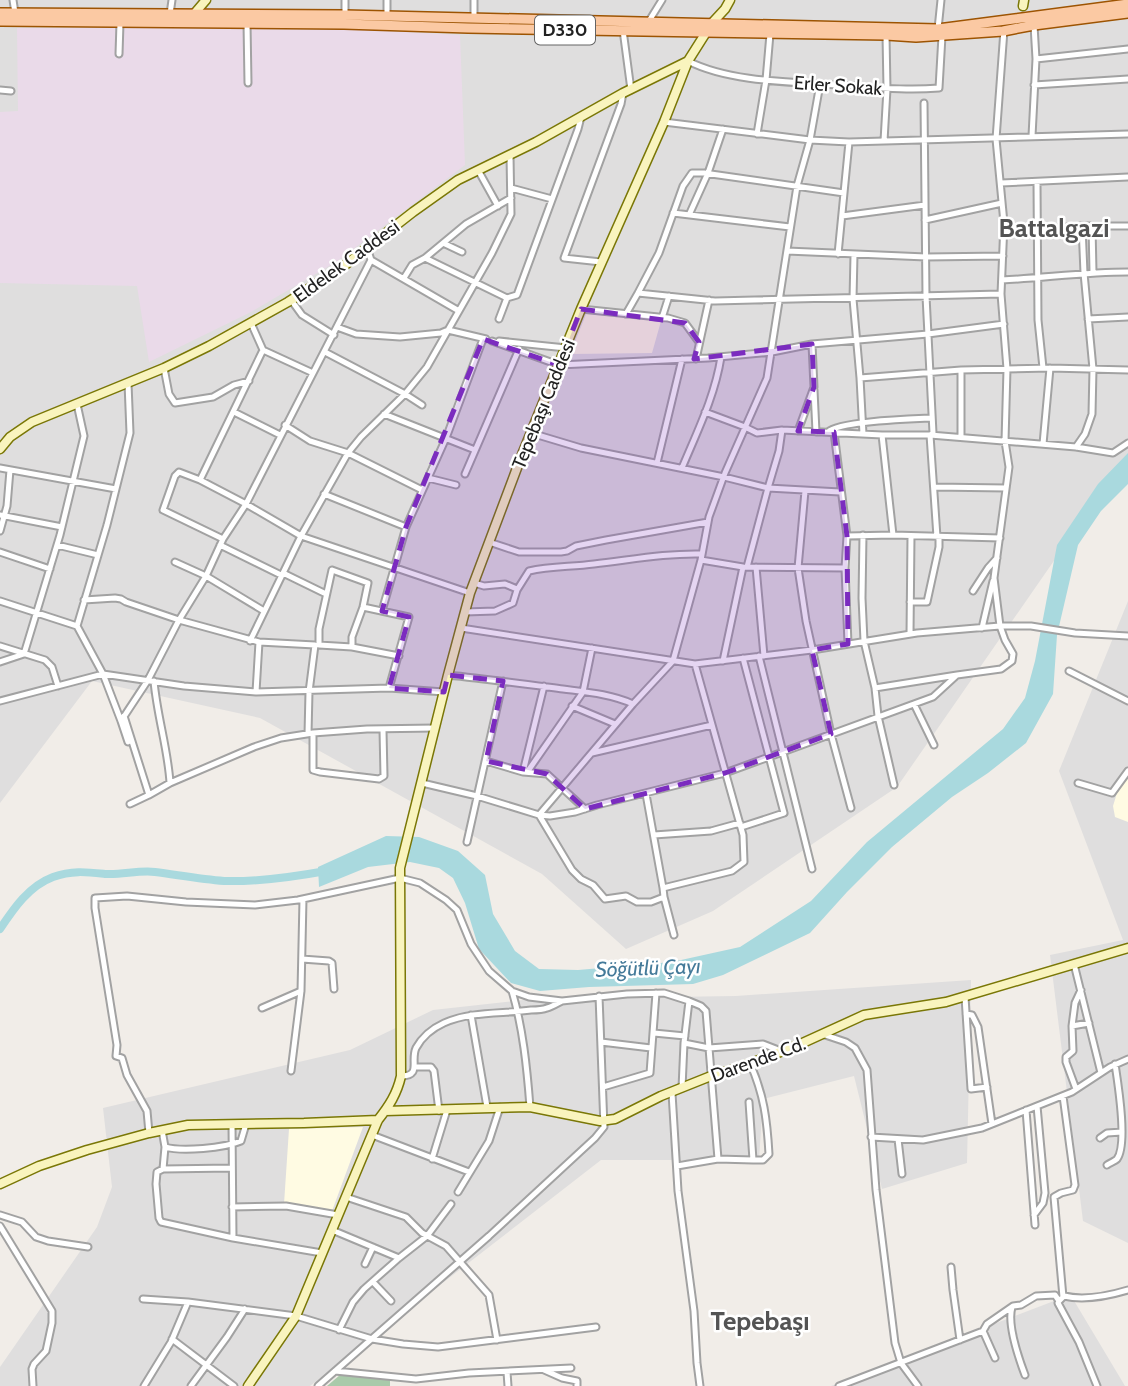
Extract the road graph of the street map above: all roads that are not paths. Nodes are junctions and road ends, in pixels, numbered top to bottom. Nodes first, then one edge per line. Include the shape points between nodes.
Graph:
1 (13, 0) edge
2 (172, 0) edge
3 (206, 0) edge
4 (345, 0) edge
5 (387, 0) edge
6 (474, 0) edge
7 (662, 0) edge
8 (730, 0) edge
9 (941, 0) edge
10 (1024, 3) edge
11 (1098, 4) edge
12 (1128, 5) edge
13 (0, 13) edge
14 (15, 13) junction
15 (1128, 13) edge
16 (170, 14) junction
17 (194, 15) junction
18 (387, 16) junction
19 (474, 17) junction
20 (344, 19) junction
21 (1016, 19) junction
22 (0, 21) edge
23 (649, 21) junction
24 (120, 23) junction
25 (247, 23) junction
26 (712, 23) junction
27 (1034, 25) junction
28 (623, 30) junction
29 (1003, 31) junction
30 (707, 32) junction
31 (940, 32) junction
32 (771, 34) junction
33 (886, 35) junction
34 (1128, 49) edge
35 (119, 54) dead end
36 (1036, 59) junction
37 (688, 61) junction
38 (1128, 79) edge
39 (766, 80) junction
40 (248, 83) dead end
41 (820, 84) junction
42 (1034, 85) junction
43 (887, 89) junction
44 (0, 90) edge
45 (11, 91) dead end
46 (627, 92) junction
47 (924, 103) dead end
48 (581, 117) junction
49 (664, 122) junction
50 (723, 130) junction
51 (757, 134) junction
52 (1128, 134) edge
53 (1032, 136) junction
54 (924, 139) junction
55 (996, 139) junction
56 (810, 140) junction
57 (884, 141) junction
58 (849, 142) junction
59 (510, 155) junction
60 (478, 170) junction
61 (708, 173) junction
62 (1128, 177) edge
63 (1037, 182) junction
64 (1000, 183) junction
65 (797, 186) junction
66 (511, 188) junction
67 (844, 193) junction
68 (511, 198) junction
69 (552, 199) junction
70 (1002, 203) junction
71 (925, 205) junction
72 (498, 206) junction
73 (673, 213) junction
74 (690, 215) junction
75 (842, 216) junction
76 (925, 220) junction
77 (1082, 226) junction
78 (1092, 226) junction
79 (1128, 226) edge
80 (790, 227) junction
81 (1039, 229) junction
82 (443, 243) junction
83 (367, 248) junction
84 (787, 251) junction
85 (462, 252) dead end
86 (838, 254) junction
87 (854, 255) junction
88 (1003, 256) junction
89 (926, 257) junction
90 (425, 258) junction
91 (371, 260) junction
92 (601, 262) junction
93 (1093, 272) junction
94 (1128, 272) edge
95 (1084, 273) junction
96 (404, 278) junction
97 (1038, 278) junction
98 (1002, 280) junction
99 (476, 281) junction
100 (638, 293) junction
101 (1001, 294) junction
102 (669, 296) junction
103 (926, 296) junction
104 (507, 298) junction
105 (779, 299) junction
106 (853, 299) junction
107 (709, 300) junction
108 (294, 304) dead end
109 (581, 309) junction
110 (459, 311) junction
111 (626, 314) junction
112 (1128, 317) edge
113 (662, 318) junction
114 (499, 319) dead end
115 (1088, 319) junction
116 (251, 323) junction
117 (1004, 324) junction
118 (338, 327) junction
119 (448, 330) junction
120 (928, 334) junction
121 (334, 335) junction
122 (484, 339) junction
123 (857, 340) junction
124 (492, 341) junction
125 (699, 342) junction
126 (522, 343) junction
127 (812, 344) junction
128 (566, 348) junction
129 (263, 350) junction
130 (518, 351) junction
131 (325, 352) junction
132 (772, 352) junction
133 (721, 357) junction
134 (682, 359) junction
135 (696, 359) junction
136 (559, 365) junction
137 (164, 368) junction
138 (1047, 368) junction
139 (1007, 369) junction
140 (1093, 369) junction
141 (961, 370) junction
142 (1128, 370) edge
143 (313, 373) junction
144 (931, 373) junction
145 (860, 378) junction
146 (249, 381) junction
147 (128, 383) junction
148 (814, 387) junction
149 (405, 394) junction
150 (77, 404) junction
151 (422, 405) dead end
152 (233, 412) junction
153 (705, 412) junction
154 (384, 414) junction
155 (932, 418) junction
156 (862, 423) junction
157 (285, 425) junction
158 (745, 426) junction
159 (782, 430) junction
160 (798, 431) junction
161 (816, 432) junction
162 (831, 432) junction
163 (531, 433) junction
164 (863, 434) junction
165 (280, 435) junction
166 (882, 435) junction
167 (930, 435) junction
168 (961, 437) junction
169 (446, 438) junction
170 (1005, 442) junction
171 (1128, 443) edge
172 (1043, 444) junction
173 (1076, 447) junction
174 (0, 449) edge
175 (475, 450) junction
176 (348, 453) junction
177 (657, 463) junction
178 (0, 468) edge
179 (682, 468) junction
180 (10, 470) junction
181 (465, 474) dead end
182 (724, 477) junction
183 (428, 478) junction
184 (200, 480) junction
185 (74, 482) junction
186 (456, 485) dead end
187 (934, 487) junction
188 (768, 488) junction
189 (1006, 488) junction
190 (116, 489) junction
191 (422, 490) junction
192 (805, 491) junction
193 (840, 492) junction
194 (324, 495) junction
195 (246, 504) junction
196 (2, 515) edge
197 (708, 522) junction
198 (62, 527) junction
199 (406, 527) junction
200 (0, 531) edge
201 (863, 535) junction
202 (893, 535) junction
203 (847, 536) junction
204 (911, 536) junction
205 (301, 537) junction
206 (938, 537) junction
207 (1000, 538) junction
208 (222, 542) junction
209 (489, 542) junction
210 (57, 545) junction
211 (0, 552) edge
212 (98, 555) junction
213 (702, 557) junction
214 (997, 558) junction
215 (174, 562) dead end
216 (745, 567) junction
217 (756, 567) junction
218 (394, 568) junction
219 (798, 568) junction
220 (845, 568) junction
221 (50, 569) junction
222 (282, 574) junction
223 (206, 576) junction
224 (994, 578) junction
225 (474, 583) junction
226 (517, 589) junction
227 (973, 592) dead end
228 (470, 593) junction
229 (326, 594) junction
230 (84, 600) junction
231 (0, 601) edge
232 (910, 602) junction
233 (363, 607) junction
234 (264, 611) junction
235 (382, 611) junction
236 (465, 612) junction
237 (36, 613) junction
238 (179, 620) junction
239 (77, 626) junction
240 (1000, 626) junction
241 (461, 628) junction
242 (982, 628) junction
243 (910, 635) junction
244 (1128, 636) edge
245 (250, 641) junction
246 (863, 641) junction
247 (259, 642) junction
248 (848, 644) junction
249 (317, 645) junction
250 (0, 646) edge
251 (352, 647) junction
252 (592, 648) junction
253 (812, 650) junction
254 (24, 654) junction
255 (399, 656) junction
256 (762, 656) junction
257 (743, 658) junction
258 (673, 661) junction
259 (723, 661) junction
260 (0, 662) edge
261 (695, 664) junction
262 (1069, 671) dead end
263 (103, 674) junction
264 (448, 675) junction
265 (957, 675) junction
266 (151, 681) junction
267 (503, 681) junction
268 (58, 686) junction
269 (544, 686) junction
270 (389, 688) junction
271 (875, 688) junction
272 (256, 692) junction
273 (310, 692) junction
274 (444, 692) junction
275 (583, 692) junction
276 (0, 701) edge
277 (1128, 701) edge
278 (633, 704) junction
279 (914, 704) junction
280 (572, 706) junction
281 (878, 716) junction
282 (123, 718) junction
283 (615, 724) junction
284 (712, 725) junction
285 (435, 728) junction
286 (383, 730) junction
287 (310, 734) junction
288 (831, 734) junction
289 (128, 742) dead end
290 (934, 745) dead end
291 (782, 751) junction
292 (591, 753) junction
293 (768, 756) junction
294 (486, 761) junction
295 (526, 771) junction
296 (1128, 771) edge
297 (725, 773) junction
298 (170, 783) junction
299 (422, 783) junction
300 (1078, 783) dead end
301 (894, 785) dead end
302 (562, 787) junction
303 (646, 794) junction
304 (149, 795) junction
305 (477, 796) junction
306 (130, 804) dead end
307 (851, 808) dead end
308 (585, 809) junction
309 (539, 815) junction
310 (740, 825) junction
311 (654, 835) junction
312 (467, 842) dead end
313 (812, 869) dead end
314 (400, 878) junction
315 (663, 888) junction
316 (664, 897) junction
317 (303, 899) junction
318 (674, 936) dead end
319 (1128, 948) edge
320 (302, 959) junction
321 (1074, 964) junction
322 (334, 989) dead end
323 (1081, 990) junction
324 (301, 991) junction
325 (512, 991) junction
326 (656, 993) junction
327 (599, 996) junction
328 (965, 997) junction
329 (562, 1001) junction
330 (690, 1001) junction
331 (262, 1007) dead end
332 (518, 1012) junction
333 (966, 1014) junction
334 (471, 1015) junction
335 (1089, 1023) junction
336 (1072, 1026) junction
337 (654, 1033) junction
338 (822, 1034) junction
339 (685, 1040) junction
340 (601, 1042) junction
341 (651, 1048) junction
342 (709, 1048) junction
343 (782, 1051) junction
344 (1128, 1059) edge
345 (750, 1063) junction
346 (1115, 1064) junction
347 (415, 1067) junction
348 (291, 1071) dead end
349 (1101, 1073) junction
350 (401, 1076) junction
351 (711, 1076) junction
352 (603, 1087) junction
353 (987, 1087) junction
354 (682, 1088) junction
355 (1076, 1089) junction
356 (672, 1093) junction
357 (1063, 1096) junction
358 (749, 1102) dead end
359 (1037, 1106) junction
360 (487, 1107) junction
361 (500, 1107) junction
362 (530, 1107) junction
363 (443, 1110) junction
364 (1026, 1110) junction
365 (385, 1111) junction
366 (378, 1120) junction
367 (604, 1121) junction
368 (232, 1124) junction
369 (246, 1124) junction
370 (992, 1124) junction
371 (162, 1130) junction
372 (1122, 1132) junction
373 (149, 1133) junction
374 (372, 1135) junction
375 (871, 1138) junction
376 (1100, 1138) dead end
377 (898, 1139) junction
378 (232, 1145) junction
379 (165, 1147) junction
380 (432, 1159) junction
381 (718, 1159) junction
382 (752, 1160) junction
383 (1107, 1165) dead end
384 (677, 1166) junction
385 (231, 1168) junction
386 (163, 1169) junction
387 (469, 1172) junction
388 (902, 1174) dead end
389 (0, 1184) edge
390 (457, 1192) dead end
391 (346, 1197) junction
392 (451, 1203) dead end
393 (232, 1207) junction
394 (0, 1215) edge
395 (338, 1215) junction
396 (1034, 1215) junction
397 (1035, 1225) dead end
398 (0, 1226) edge
399 (332, 1230) junction
400 (427, 1236) junction
401 (233, 1238) junction
402 (88, 1247) dead end
403 (373, 1247) junction
404 (322, 1253) junction
405 (400, 1258) junction
406 (460, 1261) junction
407 (365, 1264) dead end
408 (951, 1267) dead end
409 (373, 1282) junction
410 (1128, 1290) edge
411 (143, 1298) dead end
412 (1061, 1299) junction
413 (391, 1301) dead end
414 (188, 1302) junction
415 (1013, 1306) junction
416 (245, 1310) junction
417 (296, 1316) junction
418 (596, 1327) dead end
419 (339, 1330) junction
420 (983, 1331) junction
421 (172, 1339) junction
422 (372, 1339) junction
423 (497, 1340) junction
424 (960, 1340) junction
425 (995, 1358) dead end
426 (901, 1363) junction
427 (206, 1365) junction
428 (571, 1368) dead end
429 (542, 1369) junction
430 (335, 1371) junction
431 (508, 1371) junction
432 (1025, 1376) dead end
433 (34, 1386) edge
434 (144, 1386) edge
435 (191, 1386) edge
436 (234, 1386) edge
437 (248, 1386) edge
438 (318, 1386) edge
439 (508, 1386) edge
440 (577, 1386) edge
441 (700, 1386) edge
442 (839, 1386) edge
443 (918, 1386) edge
444 (1097, 1386) edge

1 - 14 street
2 - 16 street
3 - 17 street
4 - 20 street
5 - 18 street
6 - 19 street
7 - 23 street
8 - 26 street, Tepebaşı Caddesi
9 - 31 street
10 - 21 street
11 - 12 main road, D330
11 - 21 main road, D330
13 - 14 main road, D330
14 - 16 main road, D330
15 - 27 main road, D330
16 - 17 main road, D330
17 - 20 main road, D330
18 - 19 main road, D330
18 - 20 main road, D330
19 - 23 main road, D330
20 - 25 main road, D330
20 - 28 main road, D330
21 - 29 street
21 - 31 main road, D330
22 - 24 main road, D330
23 - 26 main road, D330
24 - 25 main road, D330
24 - 35 street
25 - 40 street
26 - 30 street, Tepebaşı Caddesi
26 - 31 main road, D330
27 - 29 main road, D330
27 - 36 street
28 - 30 main road, D330
28 - 46 street
29 - 31 main road, D330
29 - 55 street
30 - 32 main road, D330
30 - 37 street, Tepebaşı Caddesi
31 - 33 main road, D330 via 916,37
31 - 43 street, Erler Sokak via 939,88
32 - 33 main road, D330
32 - 39 street
33 - 43 street
34 - 36 street
36 - 42 street
37 - 39 street, Erler Sokak via 702,69
37 - 46 street, Eldelek Caddesi
37 - 49 street, Tepebaşı Caddesi
38 - 42 street
39 - 41 street, Erler Sokak
39 - 51 street
41 - 43 street, Erler Sokak
41 - 56 street
42 - 53 street
43 - 57 street
44 - 45 street
46 - 48 street, Eldelek Caddesi
46 - 92 street via 564,258
47 - 54 street
48 - 59 street, Eldelek Caddesi
48 - 69 street
49 - 50 street
49 - 92 street, Tepebaşı Caddesi
50 - 51 street
50 - 61 street
51 - 56 street
52 - 53 street
53 - 55 street
54 - 55 street
54 - 57 street
54 - 71 street
55 - 64 street
56 - 58 street
56 - 65 street
57 - 58 street
58 - 67 street
59 - 60 street, Eldelek Caddesi
59 - 66 street
60 - 72 street
60 - 83 street, Eldelek Caddesi
61 - 65 street
61 - 73 street via 692,173
61 - 74 street
62 - 63 street
63 - 64 street
63 - 81 street
64 - 70 street
65 - 67 street
65 - 80 street
66 - 68 street
66 - 69 street
67 - 75 street
68 - 72 street
68 - 99 street via 511,215
69 - 104 street via 517,295
70 - 76 street
70 - 88 street
71 - 75 street
71 - 76 street
72 - 82 street
73 - 74 street
73 - 100 street
74 - 80 street
75 - 86 street
76 - 89 street
77 - 78 street
77 - 81 street
77 - 95 street
78 - 79 street
78 - 93 street
80 - 84 street
81 - 97 street
82 - 85 street
82 - 90 street
83 - 91 street
83 - 116 street, Eldelek Caddesi
84 - 86 street
84 - 105 street
86 - 87 street
87 - 89 street
87 - 106 street
88 - 89 street
88 - 98 street
89 - 103 street
90 - 96 street via 412,265
90 - 99 street
91 - 96 street
91 - 118 street
92 - 109 street, Tepebaşı Caddesi
93 - 94 street
93 - 95 street
95 - 97 street
95 - 115 street
96 - 110 street
97 - 98 street
97 - 138 street via 1038,320
98 - 101 street
99 - 104 street
99 - 110 street
100 - 102 street
100 - 111 street
101 - 103 street
101 - 117 street
102 - 107 street
102 - 113 street
103 - 106 street
103 - 120 street
104 - 114 street
105 - 106 street
105 - 107 street
105 - 132 street
106 - 123 street
107 - 125 street
108 - 121 street via 302,315
109 - 111 street
109 - 128 street, Tepebaşı Caddesi
110 - 119 street
111 - 113 street
112 - 115 street
113 - 125 street via 685,323
115 - 140 street
116 - 129 street
116 - 137 street, Eldelek Caddesi
117 - 120 street
117 - 139 street
118 - 119 street via 356,334 400,337
118 - 121 street
119 - 122 street
119 - 149 street
120 - 123 street
120 - 144 street
121 - 131 street
122 - 124 street
122 - 169 street
123 - 127 street
123 - 145 street
124 - 126 street
124 - 130 street
125 - 135 street
126 - 128 street
126 - 130 street
127 - 132 street
127 - 148 street
128 - 136 street, Tepebaşı Caddesi
129 - 143 street
129 - 146 street
130 - 136 street
130 - 175 street
131 - 143 street
131 - 149 street
132 - 133 street
132 - 158 street via 767,378
133 - 135 street
133 - 153 street
134 - 135 street
134 - 136 street
134 - 177 street
136 - 163 street, Tepebaşı Caddesi
137 - 146 street via 175,403 213,397
137 - 147 street, Eldelek Caddesi
138 - 139 street
138 - 140 street
138 - 172 street
139 - 141 street
139 - 170 street
140 - 142 street
140 - 173 street via 1092,414
141 - 144 street
141 - 168 street
143 - 157 street
144 - 145 street
144 - 155 street
145 - 156 street
146 - 152 street
147 - 150 street, Eldelek Caddesi
147 - 190 street via 130,433
148 - 160 street
148 - 161 street
149 - 151 street
149 - 154 street
150 - 174 street, Eldelek Caddesi via 32,422
150 - 185 street via 84,436
152 - 165 street
152 - 184 street
153 - 158 street
153 - 179 street
154 - 169 street
154 - 176 street
155 - 156 street
155 - 167 street
156 - 162 street via 832,428
156 - 164 street
157 - 165 street
157 - 176 street via 310,441
158 - 159 street via 757,433
158 - 182 street
159 - 160 street
159 - 188 street
160 - 161 street
161 - 162 street
162 - 164 street
162 - 193 street
163 - 177 street
163 - 209 street, Tepebaşı Caddesi
164 - 166 street
165 - 195 street
166 - 167 street
166 - 202 street
167 - 168 street
167 - 187 street
168 - 170 street
169 - 175 street
169 - 183 street
170 - 172 street
170 - 189 street
171 - 173 street via 1113,453
172 - 173 street
175 - 181 street
176 - 191 street
176 - 194 street
177 - 179 street
178 - 180 street
179 - 182 street
180 - 185 street
180 - 196 street
182 - 188 street
182 - 197 street
183 - 186 street
183 - 191 street
184 - 195 street
184 - 208 street via 179,472 163,510
185 - 190 street
185 - 198 street
187 - 189 street
187 - 206 street
188 - 192 street
188 - 216 street
189 - 207 street
190 - 212 street
191 - 199 street
192 - 193 street
192 - 219 street
193 - 203 street
194 - 199 street
194 - 205 street
195 - 205 street
195 - 208 street
196 - 198 street
196 - 200 street
197 - 209 street via 561,552 519,552
197 - 213 street
198 - 210 street
199 - 218 street
201 - 202 street
201 - 203 street
201 - 246 street
202 - 204 street
203 - 220 street
204 - 206 street
204 - 232 street
205 - 218 street
205 - 222 street
206 - 207 street
206 - 232 street via 927,601
207 - 214 street
208 - 222 street
208 - 223 street
209 - 225 street, Tepebaşı Caddesi
210 - 212 street
210 - 221 street
211 - 221 street
212 - 230 street
213 - 216 street
213 - 226 street via 672,554 547,566 529,571
213 - 258 street
214 - 224 street
214 - 227 street
215 - 223 street
216 - 217 street
216 - 259 street
217 - 219 street
217 - 256 street
218 - 228 street
218 - 235 street
219 - 220 street
219 - 253 street
220 - 248 street
221 - 237 street
222 - 229 street
222 - 234 street
223 - 234 street
223 - 238 street
224 - 240 street
224 - 242 street
225 - 226 street
225 - 228 street, Tepebaşı Caddesi
226 - 236 street via 513,603 503,608
228 - 236 street, Tepebaşı Caddesi
229 - 233 street via 332,570 368,583
229 - 249 street
230 - 238 street via 121,599
230 - 239 street
231 - 237 street
232 - 243 street
233 - 235 street
233 - 251 street
234 - 245 street
235 - 255 street via 409,617
236 - 241 street, Tepebaşı Caddesi
237 - 239 street
237 - 254 street
238 - 245 street
238 - 266 street
239 - 263 street
240 - 242 street
240 - 244 street
240 - 265 street via 1013,654 1010,663 1001,669
241 - 252 street
241 - 264 street, Tepebaşı Caddesi
242 - 243 street
243 - 246 street
245 - 247 street
246 - 248 street
246 - 271 street
247 - 249 street
247 - 272 street
248 - 253 street
249 - 251 street
249 - 273 street
250 - 254 street
251 - 255 street
252 - 258 street
252 - 275 street
253 - 256 street
253 - 288 street
254 - 260 street
254 - 268 street via 45,660
255 - 270 street
256 - 257 street
256 - 291 street
257 - 259 street
257 - 293 street
258 - 261 street
258 - 278 street
259 - 261 street
261 - 284 street
262 - 277 street
263 - 266 street
263 - 268 street
263 - 282 street
264 - 267 street
264 - 274 street, Tepebaşı Caddesi
265 - 271 street
265 - 279 street via 933,697
266 - 272 street
266 - 282 street
266 - 298 street
267 - 269 street
267 - 294 street
268 - 276 street
269 - 275 street
269 - 295 street
270 - 273 street
270 - 274 street
271 - 281 street
272 - 273 street
273 - 287 street
274 - 285 street, Tepebaşı Caddesi
275 - 278 street
275 - 280 street
278 - 283 street
279 - 281 street
279 - 290 street
280 - 283 street
280 - 295 street
281 - 288 street
281 - 301 street
282 - 289 street
282 - 304 street
283 - 292 street
284 - 292 street
284 - 297 street
285 - 286 street
285 - 299 street, Tepebaşı Caddesi
286 - 287 street
286 - 287 street via 384,776 379,779 313,770
287 - 298 street via 254,747
288 - 291 street
288 - 307 street
291 - 293 street
291 - 313 street
292 - 302 street
293 - 297 street
293 - 310 street via 784,813
294 - 295 street
294 - 305 street
295 - 302 street via 547,774
296 - 300 street via 1112,793
297 - 303 street
297 - 310 street
298 - 304 street
299 - 305 street
299 - 314 street, Tepebaşı Caddesi
302 - 308 street
302 - 309 street
303 - 308 street
303 - 311 street
304 - 306 street
305 - 309 street
305 - 312 street
308 - 309 street
309 - 316 street via 572,870 605,899 626,896 651,902
310 - 311 street
310 - 315 street via 744,862 732,870
311 - 315 street
314 - 317 street
314 - 325 street via 420,883 457,910 489,971
314 - 350 street, Tepebaşı Caddesi
315 - 316 street
316 - 318 street
317 - 320 street
317 - 373 street via 243,906 127,896 95,898 117,1056 147,1111
319 - 321 street, Darende Cd.
320 - 322 street via 332,963
320 - 324 street
321 - 323 street
321 - 328 street, Darende Cd.
323 - 335 street
323 - 336 street
324 - 331 street
324 - 348 street
325 - 329 street
325 - 332 street
326 - 327 street
326 - 330 street
326 - 337 street
327 - 329 street
327 - 340 street
328 - 333 street
328 - 338 street, Darende Cd. via 864,1016
329 - 332 street
330 - 339 street
330 - 342 street via 706,1011
332 - 334 street
332 - 362 street
333 - 353 street via 972,1014 978,1027
333 - 353 street via 971,1089
334 - 347 street via 446,1022 424,1037 416,1049
334 - 360 street
335 - 336 street
335 - 349 street
336 - 355 street via 1073,1051 1066,1062
337 - 339 street
337 - 341 street
338 - 343 street, Darende Cd.
338 - 375 street via 846,1042 861,1057 867,1070
339 - 342 street
339 - 354 street
340 - 341 street
340 - 352 street
341 - 352 street via 650,1073
342 - 343 street via 762,1044
342 - 351 street
343 - 345 street, Darende Cd.
344 - 346 street
345 - 351 street, Darende Cd.
345 - 382 street via 765,1108 769,1154 763,1160
346 - 349 street
346 - 372 street
347 - 350 street via 409,1076
347 - 363 street via 431,1066
349 - 355 street
350 - 365 street
351 - 354 street, Darende Cd.
351 - 381 street
352 - 367 street
353 - 370 street
354 - 356 street, Darende Cd.
355 - 357 street
356 - 367 street, Darende Cd.
356 - 384 street
357 - 359 street
357 - 412 street via 1075,1185 1054,1197
358 - 382 street
359 - 364 street
359 - 396 street via 1045,1194
360 - 361 street
360 - 363 street
361 - 362 street
361 - 387 street via 489,1141
362 - 367 street
363 - 365 street
363 - 380 street
364 - 370 street
364 - 396 street
365 - 366 street
366 - 369 street
366 - 374 street
367 - 406 street via 595,1138
368 - 369 street
368 - 371 street
368 - 378 street
369 - 378 street via 241,1141
370 - 377 street via 923,1140
371 - 373 street
371 - 379 street
372 - 376 street
372 - 383 street via 1119,1155
373 - 389 street via 39,1166
374 - 380 street
374 - 391 street
375 - 377 street
375 - 426 street via 894,1343
377 - 388 street
378 - 379 street
378 - 385 street
379 - 386 street
380 - 387 street
381 - 382 street
381 - 384 street
384 - 441 street
385 - 386 street
385 - 393 street
386 - 401 street via 157,1171 156,1184 161,1222
387 - 390 street
391 - 395 street
391 - 400 street via 406,1217
392 - 400 street
393 - 395 street via 286,1206
393 - 401 street
394 - 402 street via 22,1222 36,1237
395 - 399 street
396 - 397 street
398 - 433 street via 52,1311 46,1352 32,1369
399 - 403 street
399 - 404 street
400 - 405 street
400 - 406 street via 446,1246
401 - 404 street
403 - 405 street
403 - 407 street
404 - 417 street
405 - 409 street
406 - 422 street
406 - 423 street via 489,1294
408 - 424 street
409 - 413 street
409 - 419 street via 353,1302
410 - 412 street
411 - 414 street
412 - 415 street via 1041,1295
412 - 444 street via 1058,1303
414 - 416 street
414 - 421 street
415 - 420 street
415 - 432 street via 1010,1314
416 - 417 street
416 - 427 street
417 - 419 street
417 - 437 street
418 - 423 street
419 - 422 street
420 - 424 street
420 - 425 street
421 - 427 street
421 - 434 street
422 - 423 street via 438,1347
422 - 430 street
424 - 426 street
426 - 442 street
426 - 443 street
427 - 435 street
427 - 436 street
428 - 429 street
429 - 431 street
429 - 440 street via 577,1381
430 - 431 street via 416,1379
430 - 438 street
431 - 439 street

